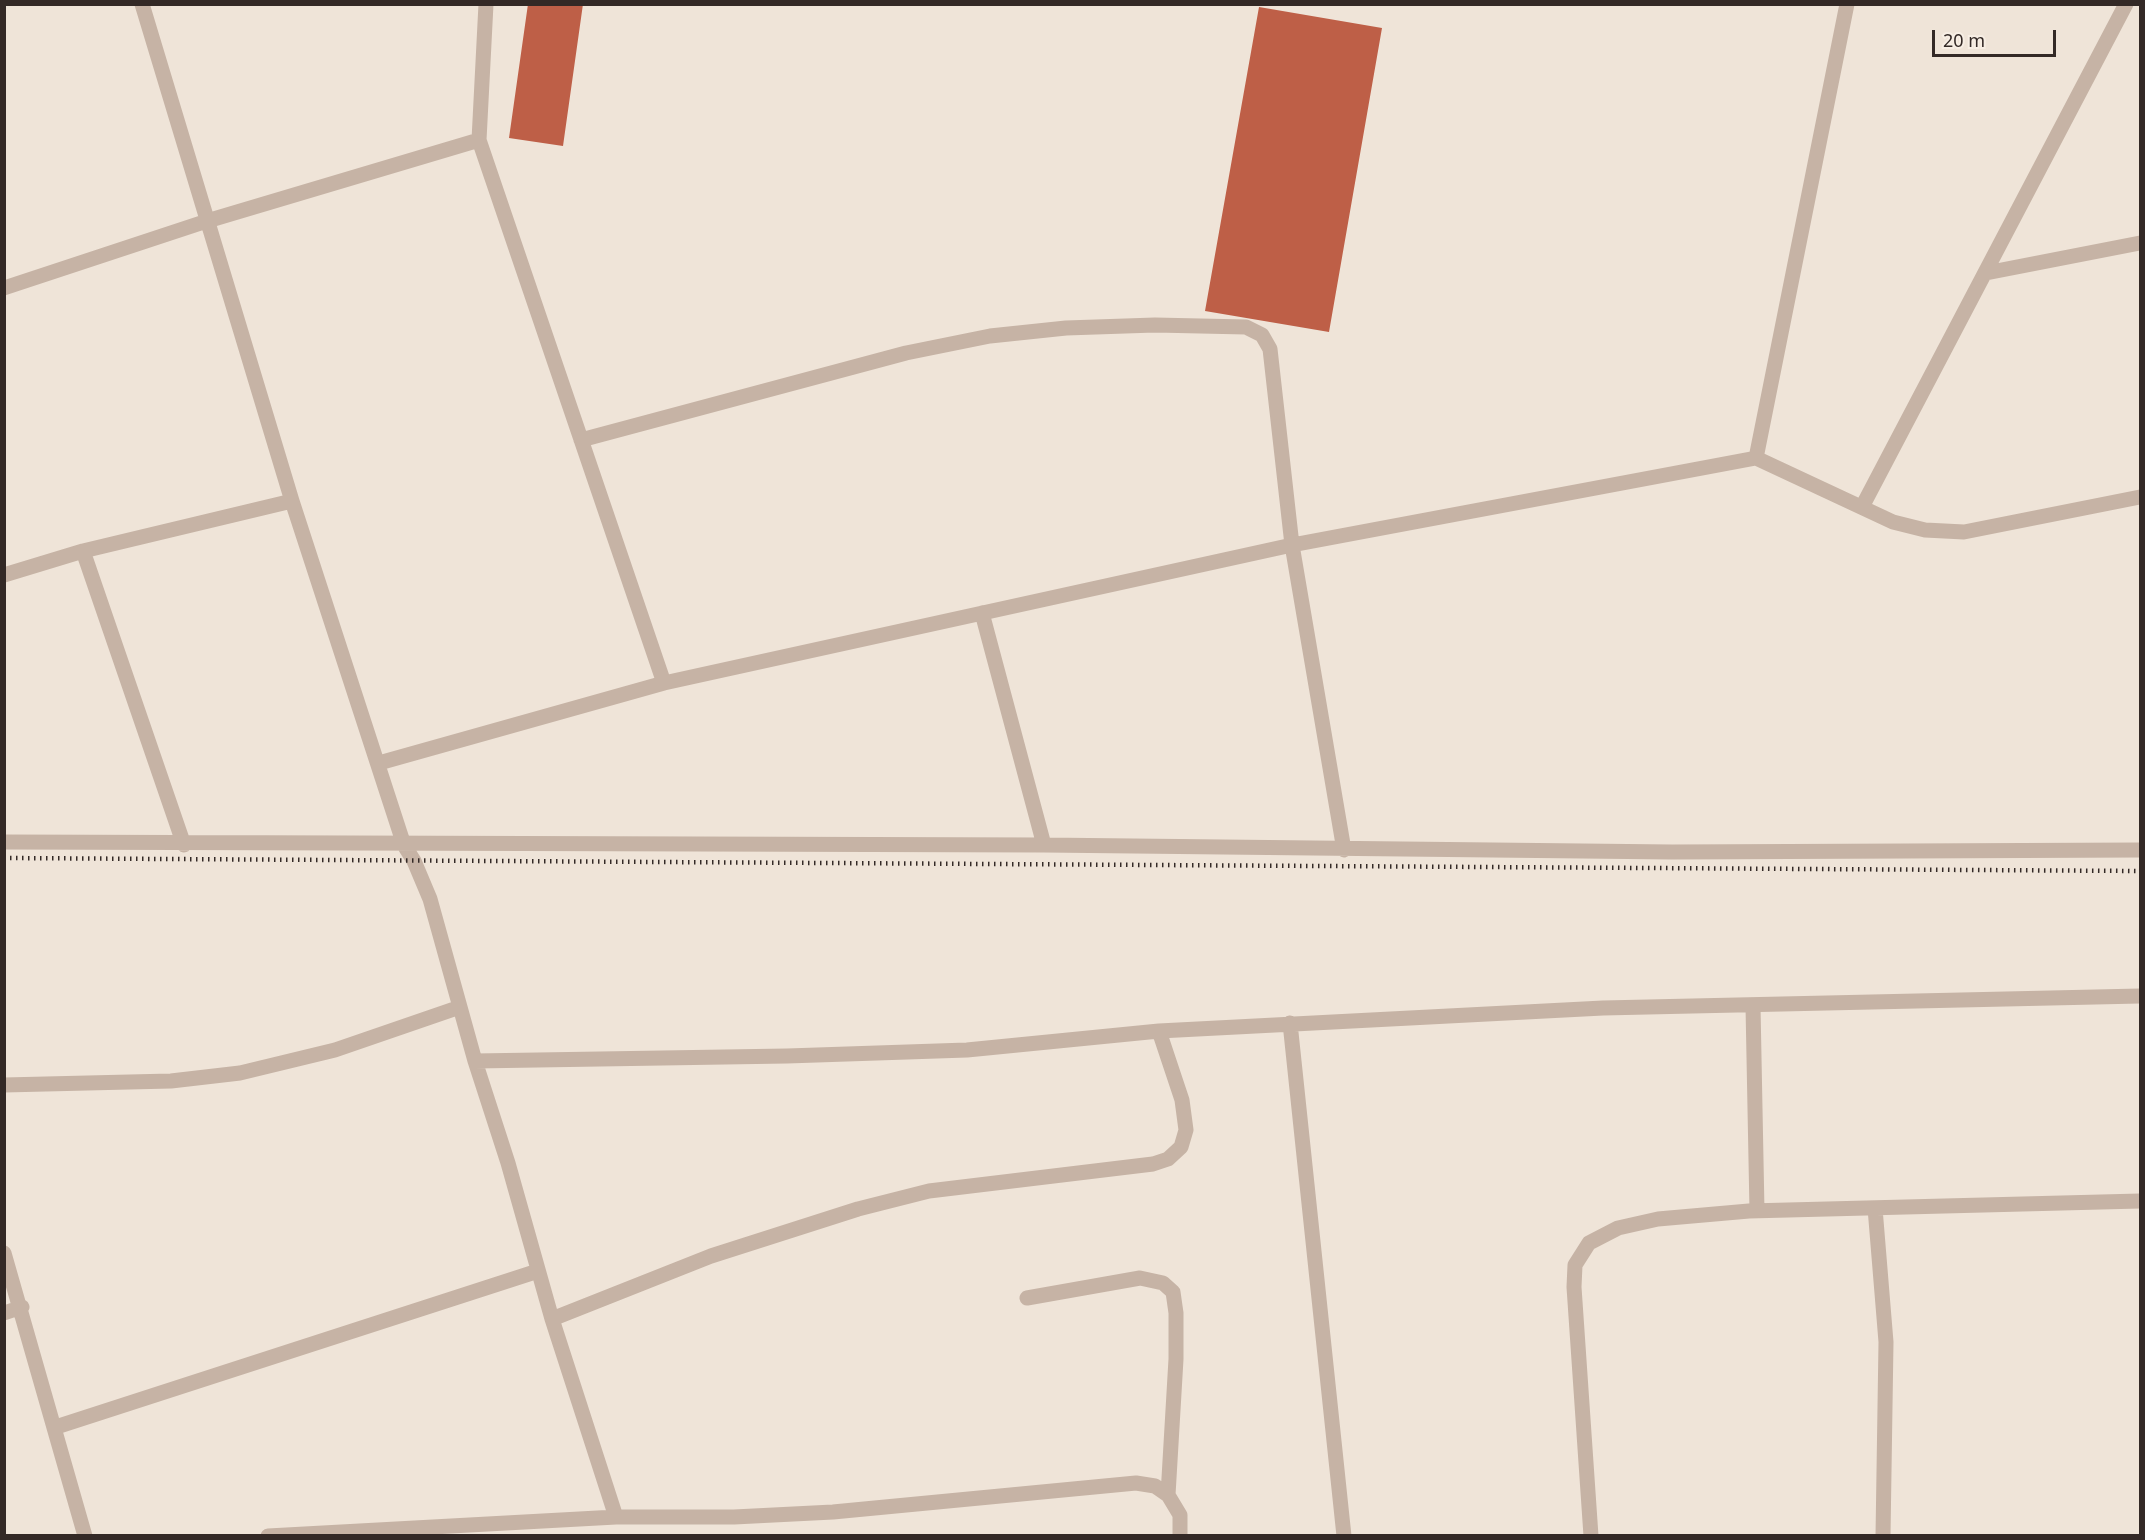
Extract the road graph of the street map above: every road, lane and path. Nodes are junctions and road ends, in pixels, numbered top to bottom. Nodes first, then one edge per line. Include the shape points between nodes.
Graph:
1 (142, 4) edge
2 (486, 4) edge
3 (1847, 4) edge
4 (2126, 4) edge
5 (479, 140) junction
6 (207, 221) junction
7 (2140, 243) edge
8 (1986, 273) junction
9 (4, 288) edge
10 (580, 440) junction
11 (1756, 458) junction
12 (2140, 497) edge
13 (292, 501) junction
14 (1862, 507) junction
15 (1292, 545) junction
16 (82, 551) junction
17 (4, 575) edge
18 (982, 613) junction
19 (664, 683) junction
20 (379, 763) junction
21 (4, 842) edge
22 (184, 845) junction
23 (404, 845) junction
24 (1044, 845) junction
25 (1344, 850) junction
26 (2140, 850) edge
27 (2140, 996) edge
28 (1753, 1006) junction
29 (460, 1007) junction
30 (1290, 1023) junction
31 (1159, 1031) junction
32 (475, 1061) junction
33 (4, 1085) edge
34 (2140, 1201) edge
35 (1875, 1208) junction
36 (1757, 1211) junction
37 (4, 1253) edge
38 (538, 1271) junction
39 (1027, 1298) dead end
40 (22, 1307) junction
41 (4, 1313) edge
42 (552, 1319) junction
43 (56, 1427) junction
44 (1168, 1495) junction
45 (616, 1517) junction
46 (85, 1536) edge
47 (268, 1536) edge
48 (1180, 1536) edge
49 (1344, 1536) edge
50 (1591, 1536) edge
51 (1883, 1536) edge

1 - 6 street
2 - 5 street
3 - 11 street
4 - 8 street
5 - 6 street
5 - 10 street
6 - 9 street
6 - 13 street
7 - 8 street
8 - 14 street
10 - 15 street via 906,353 990,336 1066,328 1246,327 1262,335 1270,349
10 - 19 street
11 - 14 street
11 - 15 street
12 - 14 street via 1964,532 1925,530 1893,522
13 - 16 street
13 - 20 street
15 - 18 street
15 - 25 street
16 - 17 street
16 - 22 street
18 - 19 street
18 - 24 street
19 - 20 street
20 - 23 street
21 - 22 street
22 - 23 street
23 - 24 street
23 - 29 street via 430,899
24 - 25 street
25 - 26 street
27 - 28 street
28 - 30 street via 1603,1008
28 - 36 street
29 - 32 street
29 - 33 street via 334,1050 240,1072 171,1081
30 - 31 street
30 - 49 street
31 - 32 street via 967,1050
31 - 42 street via 1182,1100 1186,1130 1181,1147 1168,1159 929,1191 858,1209 711,1256
32 - 38 street
34 - 35 street
35 - 36 street
35 - 51 street via 1886,1342
36 - 50 street via 1658,1219 1618,1228 1589,1243 1575,1265
37 - 40 street
38 - 42 street
38 - 43 street
39 - 44 street via 1140,1278 1163,1283 1173,1292 1176,1359
40 - 41 street
40 - 43 street
42 - 45 street
43 - 46 street
44 - 45 street via 1155,1486 1136,1482 833,1512
44 - 48 street via 1180,1515
45 - 47 street

